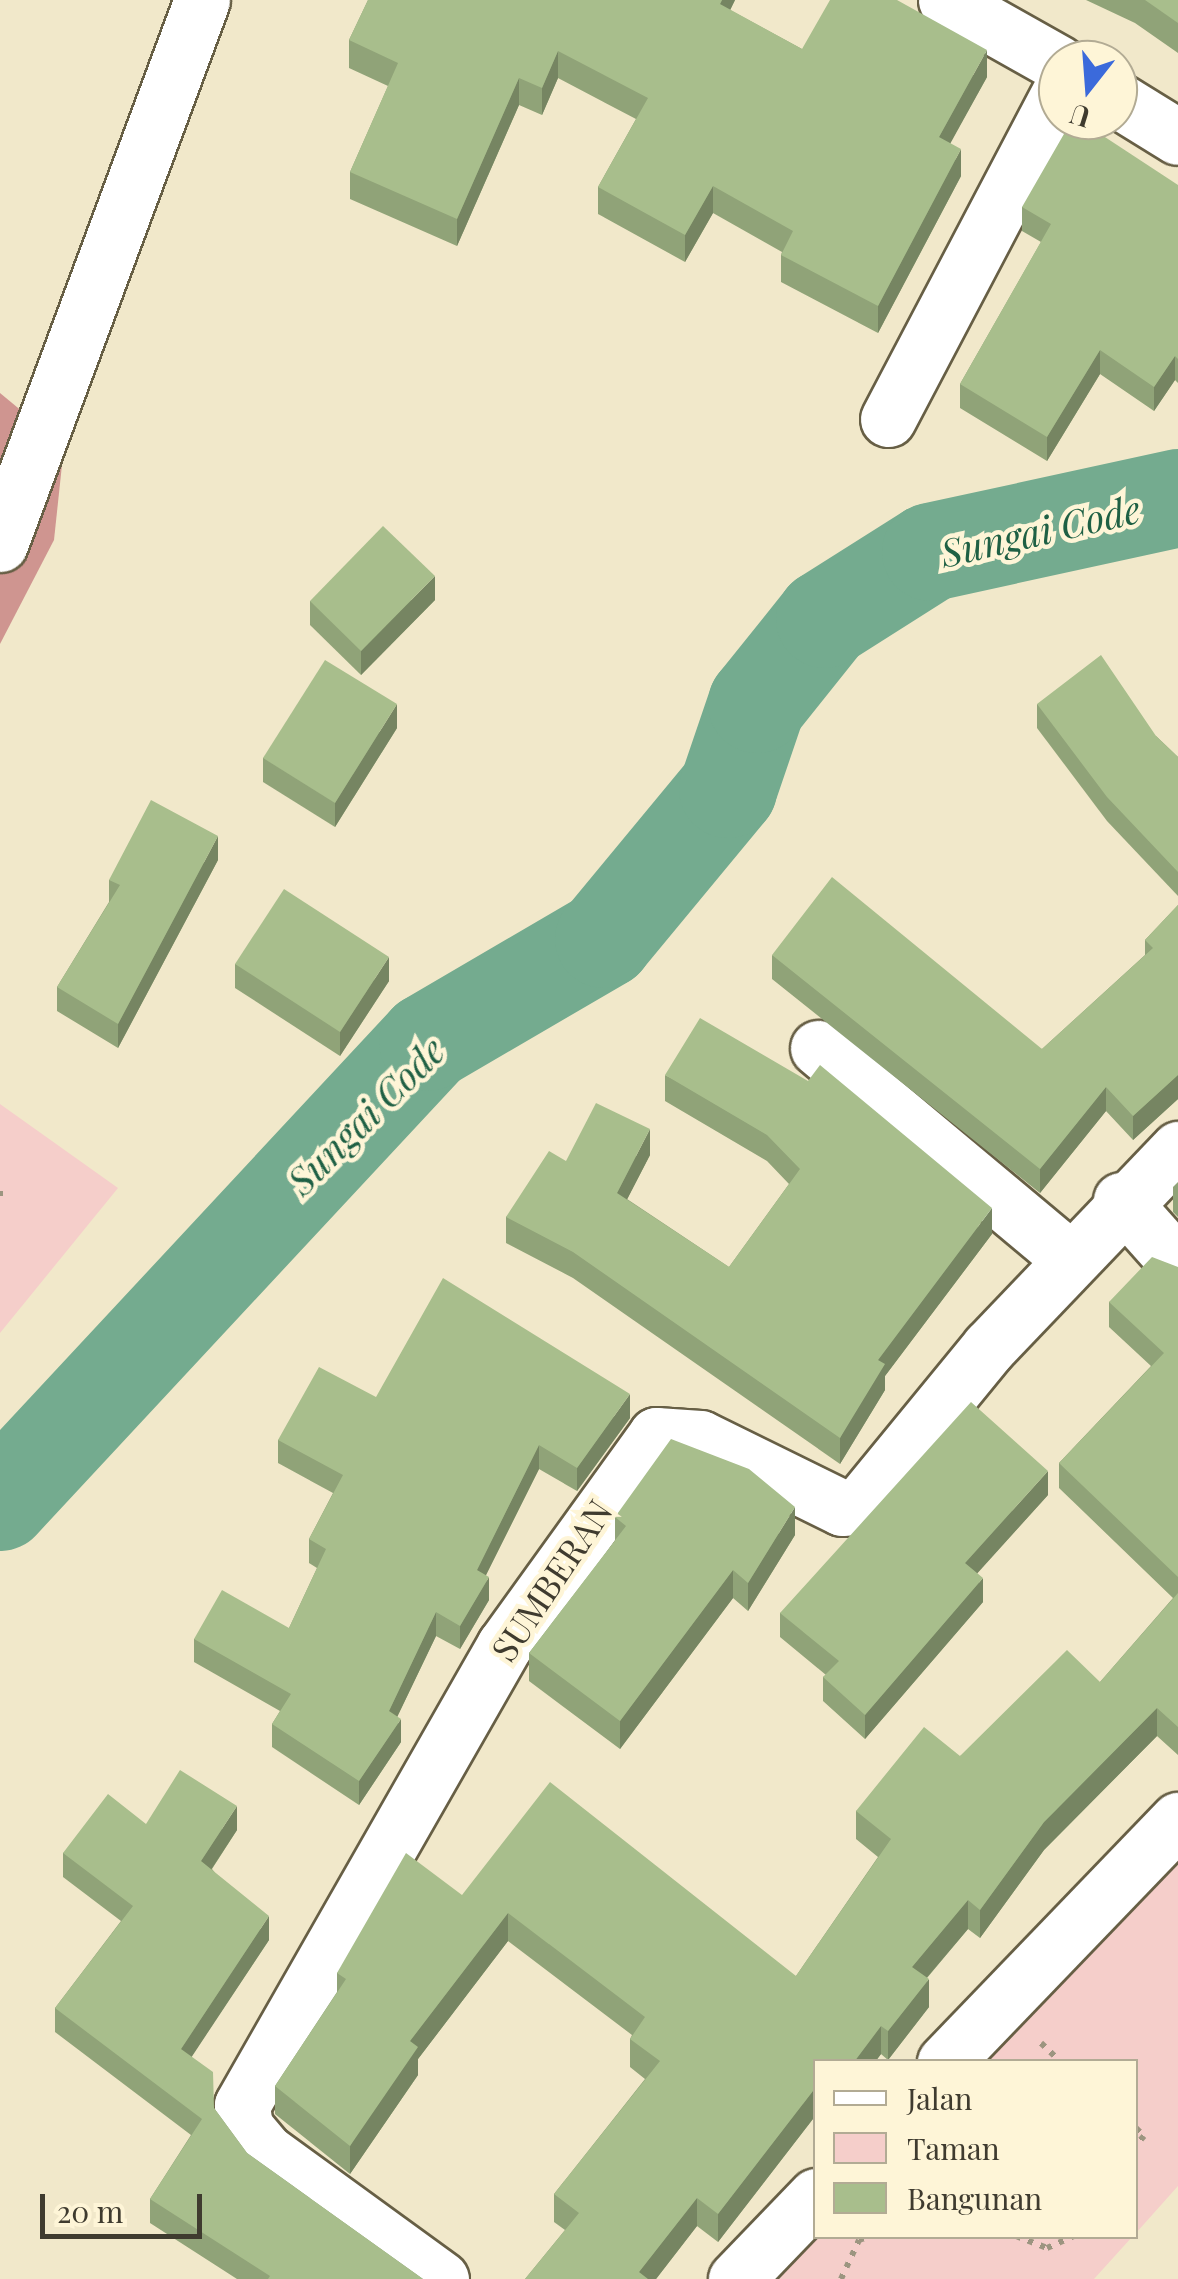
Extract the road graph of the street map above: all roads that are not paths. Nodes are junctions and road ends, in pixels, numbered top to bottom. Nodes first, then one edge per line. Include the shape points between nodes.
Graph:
1 (202, 0) edge
2 (946, 0) edge
3 (1038, 52) edge
4 (1138, 113) edge
5 (1038, 133) edge
6 (1178, 138) edge
7 (888, 418) dead end
8 (0, 544) edge
9 (818, 1048) dead end
10 (1178, 1149) edge
11 (1121, 1200) junction
12 (1069, 1258) junction
13 (1178, 1264) edge
14 (1178, 1820) edge
15 (948, 2059) edge
16 (813, 2199) edge
17 (441, 2279) edge
18 (736, 2279) edge

1 - 8 street
2 - 3 street
4 - 6 street
5 - 7 street
9 - 12 street
10 - 11 street, SUMBERAN
11 - 12 street, SUMBERAN
11 - 13 street
12 - 17 street, SUMBERAN via 858,1507 842,1508 689,1434 656,1435 504,1646 242,2105 244,2127 266,2152
14 - 15 street
16 - 18 street

